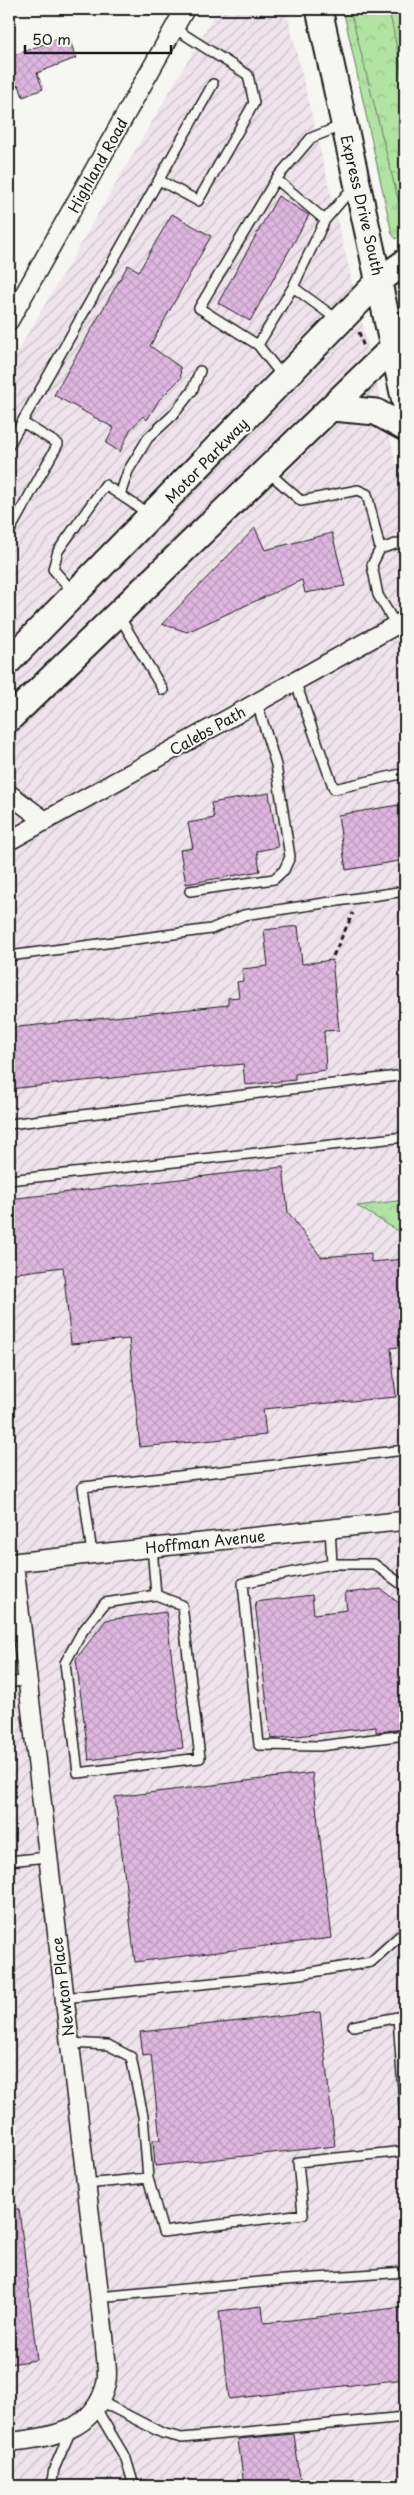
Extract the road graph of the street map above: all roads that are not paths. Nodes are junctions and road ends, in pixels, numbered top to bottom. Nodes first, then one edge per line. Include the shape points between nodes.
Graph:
1 (185, 9) edge
2 (319, 9) edge
3 (174, 28) junction
4 (213, 84) dead end
5 (344, 124) junction
6 (276, 178) junction
7 (159, 180) junction
8 (357, 182) junction
9 (325, 220) junction
10 (405, 262) edge
11 (380, 281) junction
12 (293, 287) junction
13 (9, 321) edge
14 (348, 324) junction
15 (400, 341) edge
16 (258, 345) junction
17 (200, 372) dead end
18 (285, 380) junction
19 (405, 402) edge
20 (332, 408) junction
21 (22, 422) junction
22 (405, 428) edge
23 (9, 445) edge
24 (267, 471) junction
25 (120, 495) junction
26 (152, 516) junction
27 (9, 532) edge
28 (405, 541) edge
29 (380, 548) junction
30 (75, 594) junction
31 (118, 614) junction
32 (401, 623) edge
33 (9, 662) edge
34 (295, 681) junction
35 (163, 690) dead end
36 (257, 703) junction
37 (9, 719) edge
38 (405, 773) edge
39 (9, 794) edge
40 (44, 820) junction
41 (9, 841) edge
42 (190, 891) dead end
43 (405, 891) edge
44 (9, 956) edge
45 (405, 1076) edge
46 (9, 1124) edge
47 (405, 1137) edge
48 (9, 1180) edge
49 (405, 1450) edge
50 (402, 1521) dead end
51 (330, 1528) junction
52 (152, 1547) junction
53 (92, 1554) junction
54 (11, 1563) edge
55 (332, 1564) junction
56 (405, 1587) edge
57 (156, 1595) junction
58 (27, 1680) junction
59 (9, 1683) edge
60 (405, 1735) edge
61 (47, 1857) junction
62 (9, 1861) edge
63 (404, 1932) edge
64 (63, 1998) junction
65 (353, 2026) dead end
66 (69, 2043) junction
67 (405, 2119) edge
68 (405, 2151) edge
69 (148, 2178) junction
70 (85, 2184) junction
71 (405, 2272) edge
72 (98, 2297) junction
73 (98, 2405) junction
74 (405, 2417) edge
75 (71, 2430) junction
76 (9, 2442) edge
77 (51, 2486) edge
78 (134, 2486) edge

1 - 3 street, Highland Road
2 - 5 main road, Express Drive South
3 - 7 lane via 248,75 254,103 198,201
3 - 13 street, Highland Road
4 - 7 lane
5 - 6 lane via 311,138
5 - 8 main road, Express Drive South
6 - 9 lane
6 - 16 lane via 199,308
7 - 21 lane
8 - 9 lane
8 - 11 main road, Express Drive South
9 - 12 lane
10 - 11 main road, Motor Parkway
11 - 14 main road, Motor Parkway
11 - 15 main road, Express Drive South
12 - 14 lane
12 - 16 lane
14 - 18 main road, Motor Parkway
15 - 19 main road, Express Drive South
15 - 20 main road
16 - 18 lane
17 - 25 lane via 192,391 173,415 148,438 128,471
18 - 26 main road, Motor Parkway
20 - 22 main road via 376,412
20 - 24 main road
21 - 23 lane
21 - 27 lane via 58,444
24 - 29 lane via 301,501 358,490 368,494
24 - 31 main road
25 - 26 lane
25 - 30 lane via 105,485 58,551 53,569
26 - 30 main road, Motor Parkway
28 - 29 lane
29 - 32 lane via 372,565 378,594
30 - 33 main road, Motor Parkway
31 - 35 lane
31 - 37 main road
32 - 34 street, Calebs Path
34 - 36 street, Calebs Path
34 - 38 lane via 334,788
36 - 40 street, Calebs Path
36 - 42 lane via 276,765 290,857 284,870 274,879
39 - 40 street
40 - 41 street, Calebs Path
43 - 44 lane via 244,915 211,929
45 - 46 lane
47 - 48 lane
49 - 53 lane via 83,1487
50 - 51 street, Hoffman Avenue
51 - 52 street, Hoffman Avenue
51 - 55 lane
52 - 53 street, Hoffman Avenue
52 - 57 lane
53 - 54 street, Hoffman Avenue
54 - 58 street, Newton Place
55 - 56 lane via 374,1564
55 - 60 lane via 243,1583 259,1744 320,1746
57 - 57 lane via 182,1604 200,1758 78,1773 65,1663 82,1632 105,1603
58 - 59 lane
58 - 61 street, Newton Place
61 - 62 lane
61 - 64 street, Newton Place
63 - 64 lane via 371,1962 301,1974
64 - 66 street, Newton Place
65 - 67 lane via 398,2017
66 - 69 lane via 108,2045 131,2057 143,2116
66 - 70 street, Newton Place
68 - 69 lane via 298,2162 303,2214 163,2232
69 - 70 lane
70 - 72 street, Newton Place
71 - 72 lane
72 - 73 street, Newton Place via 107,2382
73 - 74 lane via 162,2433 182,2438
73 - 75 street
73 - 78 lane via 126,2459
75 - 76 street via 38,2439
75 - 77 lane via 54,2469

